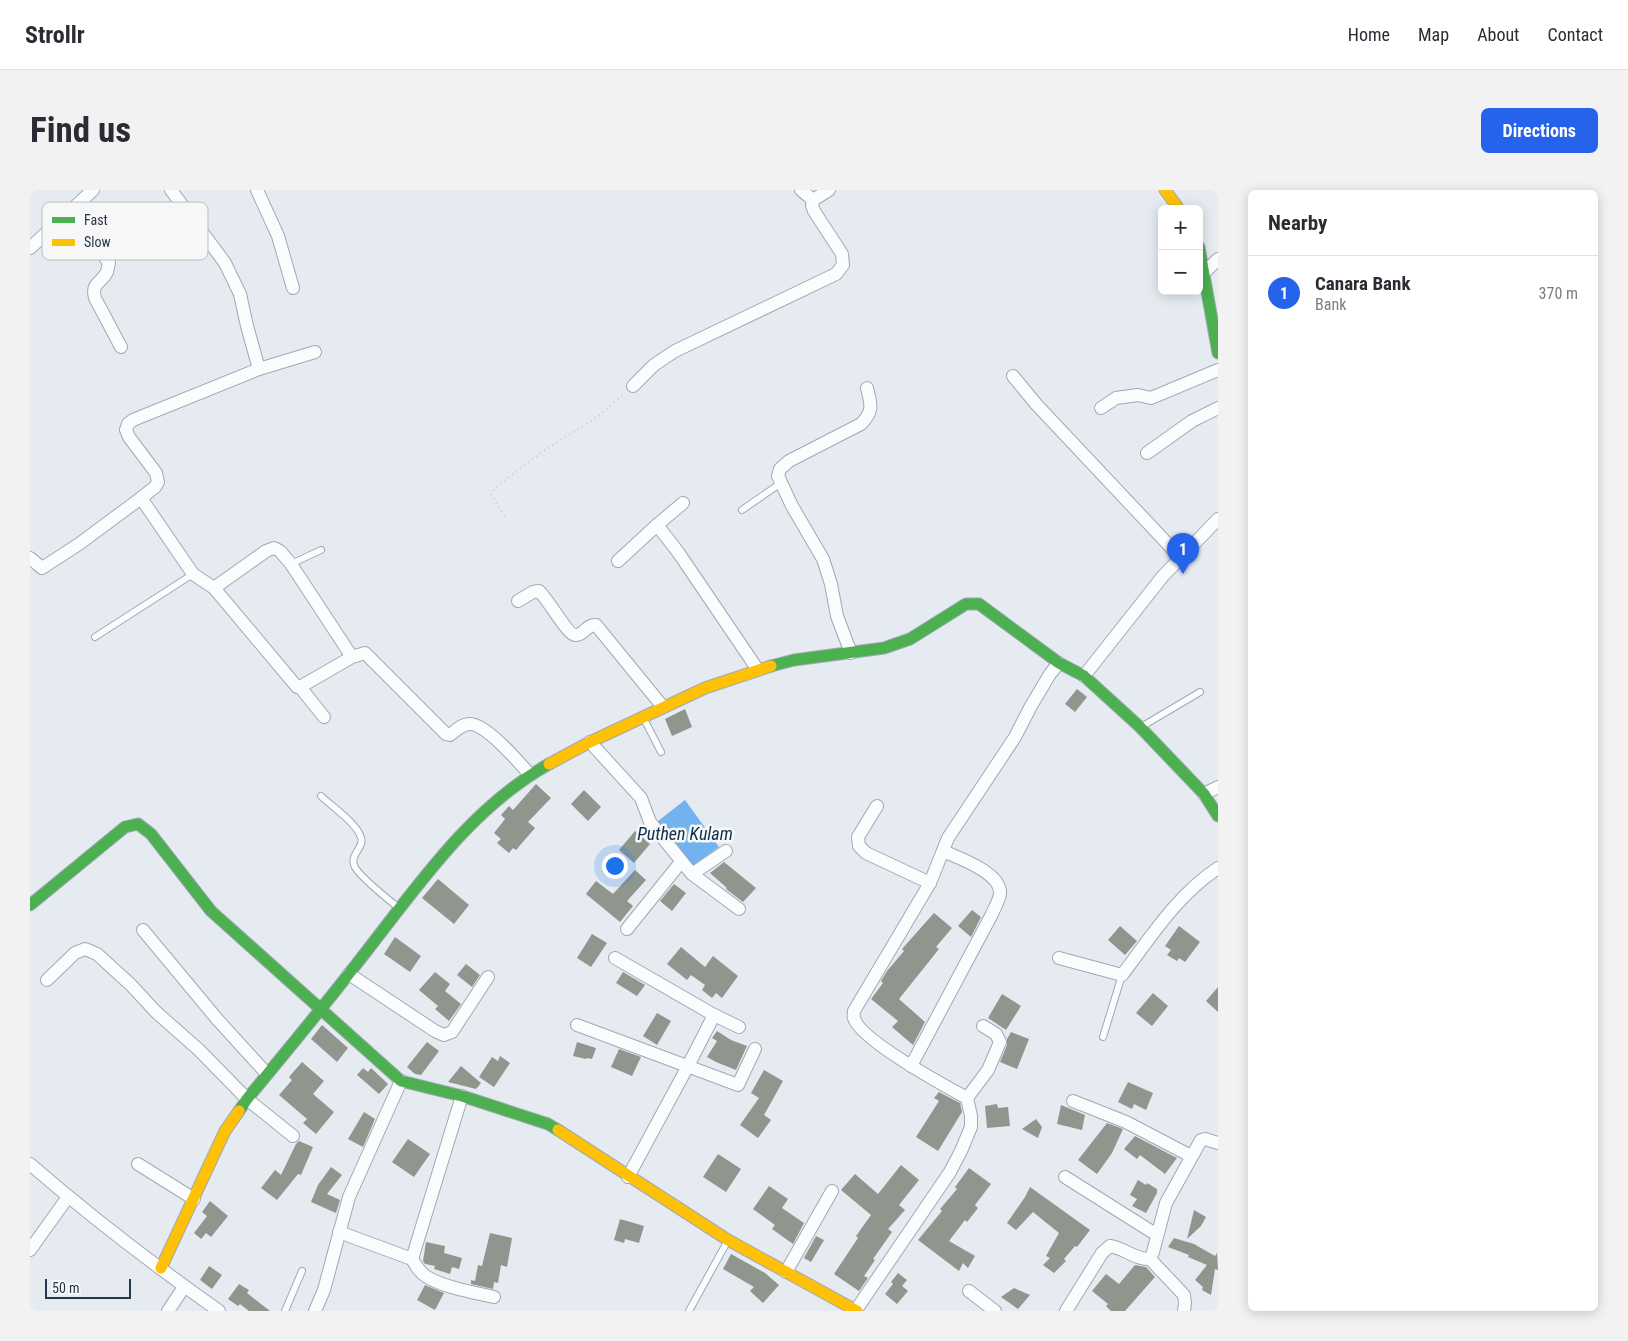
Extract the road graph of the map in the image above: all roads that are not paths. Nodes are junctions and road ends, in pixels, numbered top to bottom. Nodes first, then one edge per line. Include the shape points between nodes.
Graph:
1 (93, 190) edge
2 (171, 190) edge
3 (257, 190) edge
4 (801, 190) edge
5 (829, 190) edge
6 (1165, 190) edge
7 (813, 200) junction
8 (80, 202) edge
9 (180, 202) edge
10 (1176, 205) edge
11 (42, 237) edge
12 (208, 240) edge
13 (30, 248) edge
14 (1199, 250) edge
15 (1218, 259) edge
16 (107, 260) edge
17 (1204, 273) junction
18 (293, 288) dead end
19 (121, 347) dead end
20 (315, 352) dead end
21 (1218, 353) edge
22 (259, 369) junction
23 (1218, 370) edge
24 (1013, 376) dead end
25 (633, 386) road end
26 (867, 388) dead end
27 (1101, 408) dead end
28 (1218, 408) edge
29 (1147, 453) dead end
30 (781, 483) junction
31 (141, 498) junction
32 (683, 503) dead end
33 (742, 510) dead end
34 (1218, 519) edge
35 (657, 525) junction
36 (321, 550) dead end
37 (1180, 557) junction
38 (30, 558) edge
39 (618, 561) dead end
40 (291, 564) junction
41 (194, 574) junction
42 (214, 588) junction
43 (518, 601) dead end
44 (95, 637) dead end
45 (852, 653) junction
46 (352, 657) junction
47 (1058, 663) junction
48 (758, 670) junction
49 (1084, 676) junction
50 (300, 687) junction
51 (1200, 692) dead end
52 (663, 707) junction
53 (643, 716) junction
54 (324, 717) dead end
55 (1140, 727) junction
56 (590, 742) junction
57 (662, 752) dead end
58 (530, 774) junction
59 (1218, 787) edge
60 (1204, 794) junction
61 (320, 796) dead end
62 (877, 806) dead end
63 (1218, 816) edge
64 (726, 851) dead end
65 (943, 851) junction
66 (681, 862) junction
67 (1218, 868) edge
68 (692, 874) junction
69 (930, 883) junction
70 (30, 906) edge
71 (400, 909) junction
72 (739, 910) dead end
73 (627, 929) dead end
74 (142, 930) dead end
75 (615, 958) dead end
76 (1059, 958) dead end
77 (349, 974) junction
78 (1122, 975) junction
79 (488, 977) dead end
80 (47, 980) dead end
81 (322, 1009) junction
82 (714, 1015) junction
83 (577, 1025) dead end
84 (984, 1026) dead end
85 (739, 1027) dead end
86 (1103, 1037) dead end
87 (755, 1049) dead end
88 (688, 1066) junction
89 (912, 1066) junction
90 (267, 1074) junction
91 (401, 1081) junction
92 (462, 1096) junction
93 (247, 1098) junction
94 (967, 1098) junction
95 (1073, 1100) dead end
96 (293, 1136) dead end
97 (1218, 1143) edge
98 (1191, 1156) junction
99 (30, 1164) edge
100 (138, 1164) dead end
101 (1065, 1177) dead end
102 (628, 1178) junction
103 (832, 1191) dead end
104 (68, 1197) junction
105 (194, 1199) junction
106 (339, 1232) junction
107 (1157, 1235) junction
108 (728, 1240) junction
109 (30, 1250) edge
110 (412, 1259) junction
111 (1150, 1259) junction
112 (162, 1268) junction
113 (302, 1271) dead end
114 (786, 1272) junction
115 (184, 1287) junction
116 (969, 1290) dead end
117 (494, 1297) dead end
118 (857, 1310) edge
119 (1185, 1310) edge
120 (168, 1311) edge
121 (219, 1311) edge
122 (285, 1311) edge
123 (315, 1311) edge
124 (689, 1311) edge
125 (994, 1311) edge
126 (1066, 1311) edge

1 - 8 street
2 - 9 street
3 - 18 street via 278,236
4 - 7 street
5 - 7 street
6 - 10 street
7 - 25 street via 814,211 842,254 843,266 836,274 675,350
11 - 13 street
12 - 22 street via 225,263 240,294
14 - 17 street
15 - 17 street
16 - 19 street via 107,272 93,290
17 - 21 street
20 - 22 street
22 - 31 street via 128,424 129,437 156,473 158,482
23 - 27 street via 1151,398 1138,395 1116,398
24 - 37 street
26 - 30 street via 871,405 869,416 861,424 789,461 780,469
28 - 29 street via 1192,421
30 - 33 lane
30 - 45 street via 822,559
31 - 38 street via 42,568
31 - 41 street
32 - 35 street
34 - 37 street
35 - 39 street
35 - 48 street
36 - 40 lane
37 - 49 street
40 - 42 street via 274,548
40 - 46 street
41 - 42 street
41 - 44 lane
42 - 50 street
43 - 52 street via 539,592 575,635 596,625
45 - 47 street via 884,648 910,639 966,604 979,604
45 - 48 street via 794,660
46 - 50 street
46 - 58 street via 365,653 446,734 450,735 463,725 482,728
47 - 49 street
47 - 65 street via 1015,737 948,838
48 - 52 street
49 - 55 street
50 - 54 street
51 - 55 lane
52 - 53 street
53 - 56 street
53 - 57 lane
55 - 60 street
56 - 58 street
56 - 66 street via 641,798 650,822
58 - 71 street via 472,822
59 - 60 street
60 - 63 street
61 - 71 lane via 361,835 362,843 353,858 354,867
62 - 69 street via 858,837 859,846 866,854
64 - 68 street
65 - 69 street
65 - 89 street via 989,873 997,881 1000,893
66 - 68 street
66 - 73 street
67 - 78 street via 1189,890
68 - 72 street
69 - 89 street via 854,1011 854,1019 862,1029 882,1047
70 - 81 street via 125,826 138,824 151,834 211,911
71 - 77 street
74 - 90 street
75 - 82 street
76 - 78 street
77 - 79 street via 444,1035 452,1032
77 - 81 street
78 - 86 lane
80 - 93 street via 75,953 85,949 97,954
81 - 90 street
81 - 91 street
82 - 85 street
82 - 88 street
83 - 88 street
84 - 94 street via 996,1034 1000,1042 988,1070
87 - 88 street via 738,1086
88 - 102 street
89 - 94 street
90 - 93 street
91 - 92 street
91 - 106 street via 348,1197
92 - 102 street via 548,1124
92 - 110 street
93 - 96 street
93 - 105 street via 225,1131
94 - 118 street via 971,1127 961,1151
95 - 98 street via 1126,1122
97 - 98 street via 1201,1140
98 - 107 street via 1166,1203
99 - 104 street
100 - 105 street
101 - 107 street
102 - 108 street
103 - 114 street
104 - 109 street
104 - 112 street
105 - 112 street
106 - 110 street
106 - 123 street via 324,1290
107 - 111 street
108 - 114 street
108 - 124 lane
110 - 117 street via 426,1276
111 - 119 street via 1184,1295
111 - 126 street via 1110,1246 1102,1253
112 - 115 street
113 - 122 lane
114 - 118 street
115 - 120 street
115 - 121 street
116 - 125 street

